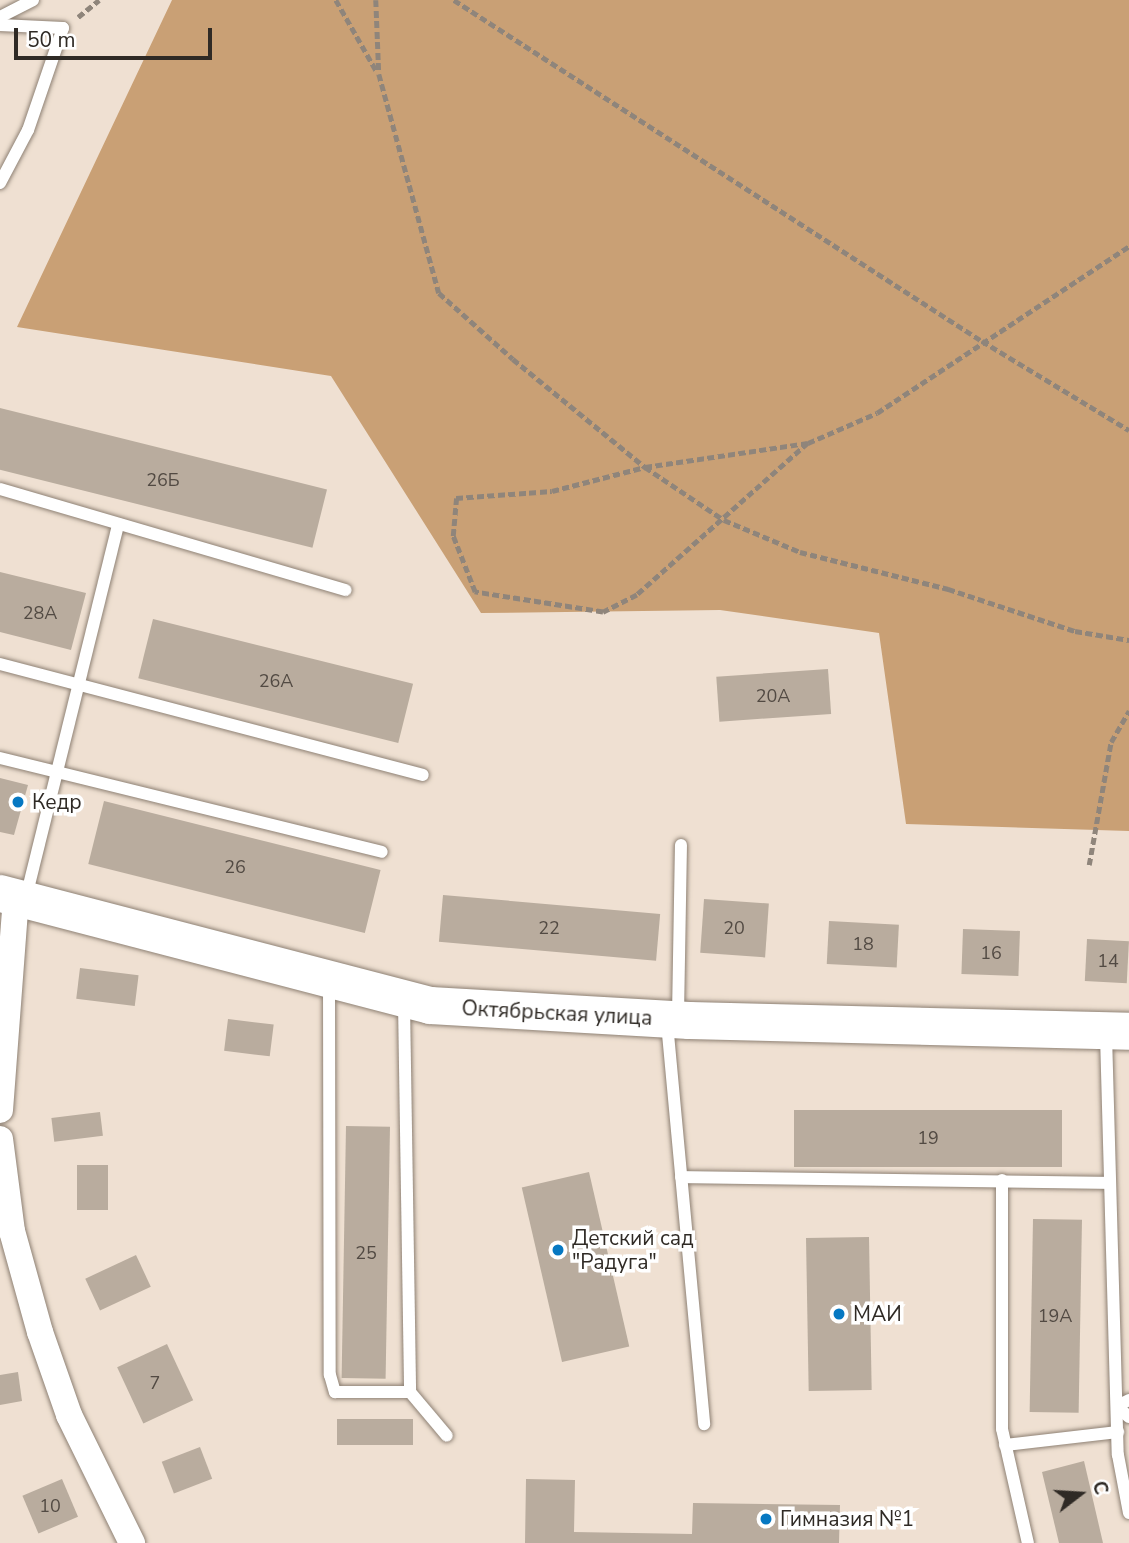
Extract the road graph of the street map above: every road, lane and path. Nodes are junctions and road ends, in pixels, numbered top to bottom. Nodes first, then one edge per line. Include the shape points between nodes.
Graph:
1 (33, 0) edge
2 (99, 0) edge
3 (335, 0) edge
4 (376, 0) edge
5 (454, 0) edge
6 (0, 17) edge
7 (0, 25) edge
8 (63, 27) junction
9 (379, 74) junction
10 (0, 183) edge
11 (1129, 246) edge
12 (982, 341) junction
13 (1129, 430) edge
14 (808, 443) junction
15 (645, 467) junction
16 (0, 489) edge
17 (724, 520) junction
18 (118, 524) junction
19 (346, 590) dead end
20 (1129, 640) edge
21 (0, 664) edge
22 (78, 684) junction
23 (1129, 711) edge
24 (0, 758) edge
25 (56, 772) junction
26 (423, 775) dead end
27 (681, 845) dead end
28 (382, 852) dead end
29 (1089, 865) dead end
30 (14, 897) edge
31 (329, 980) junction
32 (404, 999) junction
33 (672, 1019) junction
34 (1118, 1031) edge
35 (0, 1110) edge
36 (0, 1139) edge
37 (681, 1177) junction
38 (1002, 1180) junction
39 (1110, 1183) junction
40 (410, 1392) junction
41 (1123, 1403) edge
42 (1129, 1417) edge
43 (704, 1424) dead end
44 (1118, 1432) junction
45 (447, 1436) dead end
46 (1005, 1445) junction
47 (1129, 1513) edge
48 (132, 1543) edge
49 (1028, 1543) edge

1 - 6 lane
2 - 8 path
3 - 9 path
4 - 9 path
5 - 12 path
7 - 8 lane
8 - 10 lane via 28,130
9 - 15 path via 439,293
11 - 12 path
12 - 13 path
12 - 14 path via 877,413
14 - 15 path
14 - 17 path
15 - 17 path
15 - 17 path via 552,491 456,498 453,536 475,592 603,612 636,595
16 - 18 lane
17 - 20 path via 800,552 948,589 1075,631
18 - 19 lane
18 - 22 lane
21 - 22 lane
22 - 25 lane
22 - 26 lane
23 - 29 path via 1111,742
24 - 25 lane
25 - 28 lane
25 - 30 lane
27 - 33 lane
30 - 31 street, Октябрьская улица
30 - 35 street
31 - 32 street, Октябрьская улица
31 - 40 lane via 330,1375 335,1392
32 - 33 street, Октябрьская улица via 430,1005
32 - 40 lane
33 - 34 street, Октябрьская улица
33 - 37 lane
34 - 39 lane
36 - 48 street via 12,1231 40,1332 69,1415
37 - 38 lane
37 - 43 lane
38 - 39 lane
38 - 46 lane
39 - 41 lane
40 - 45 lane
41 - 42 lane
41 - 44 lane
44 - 46 lane
44 - 47 lane
46 - 49 lane

